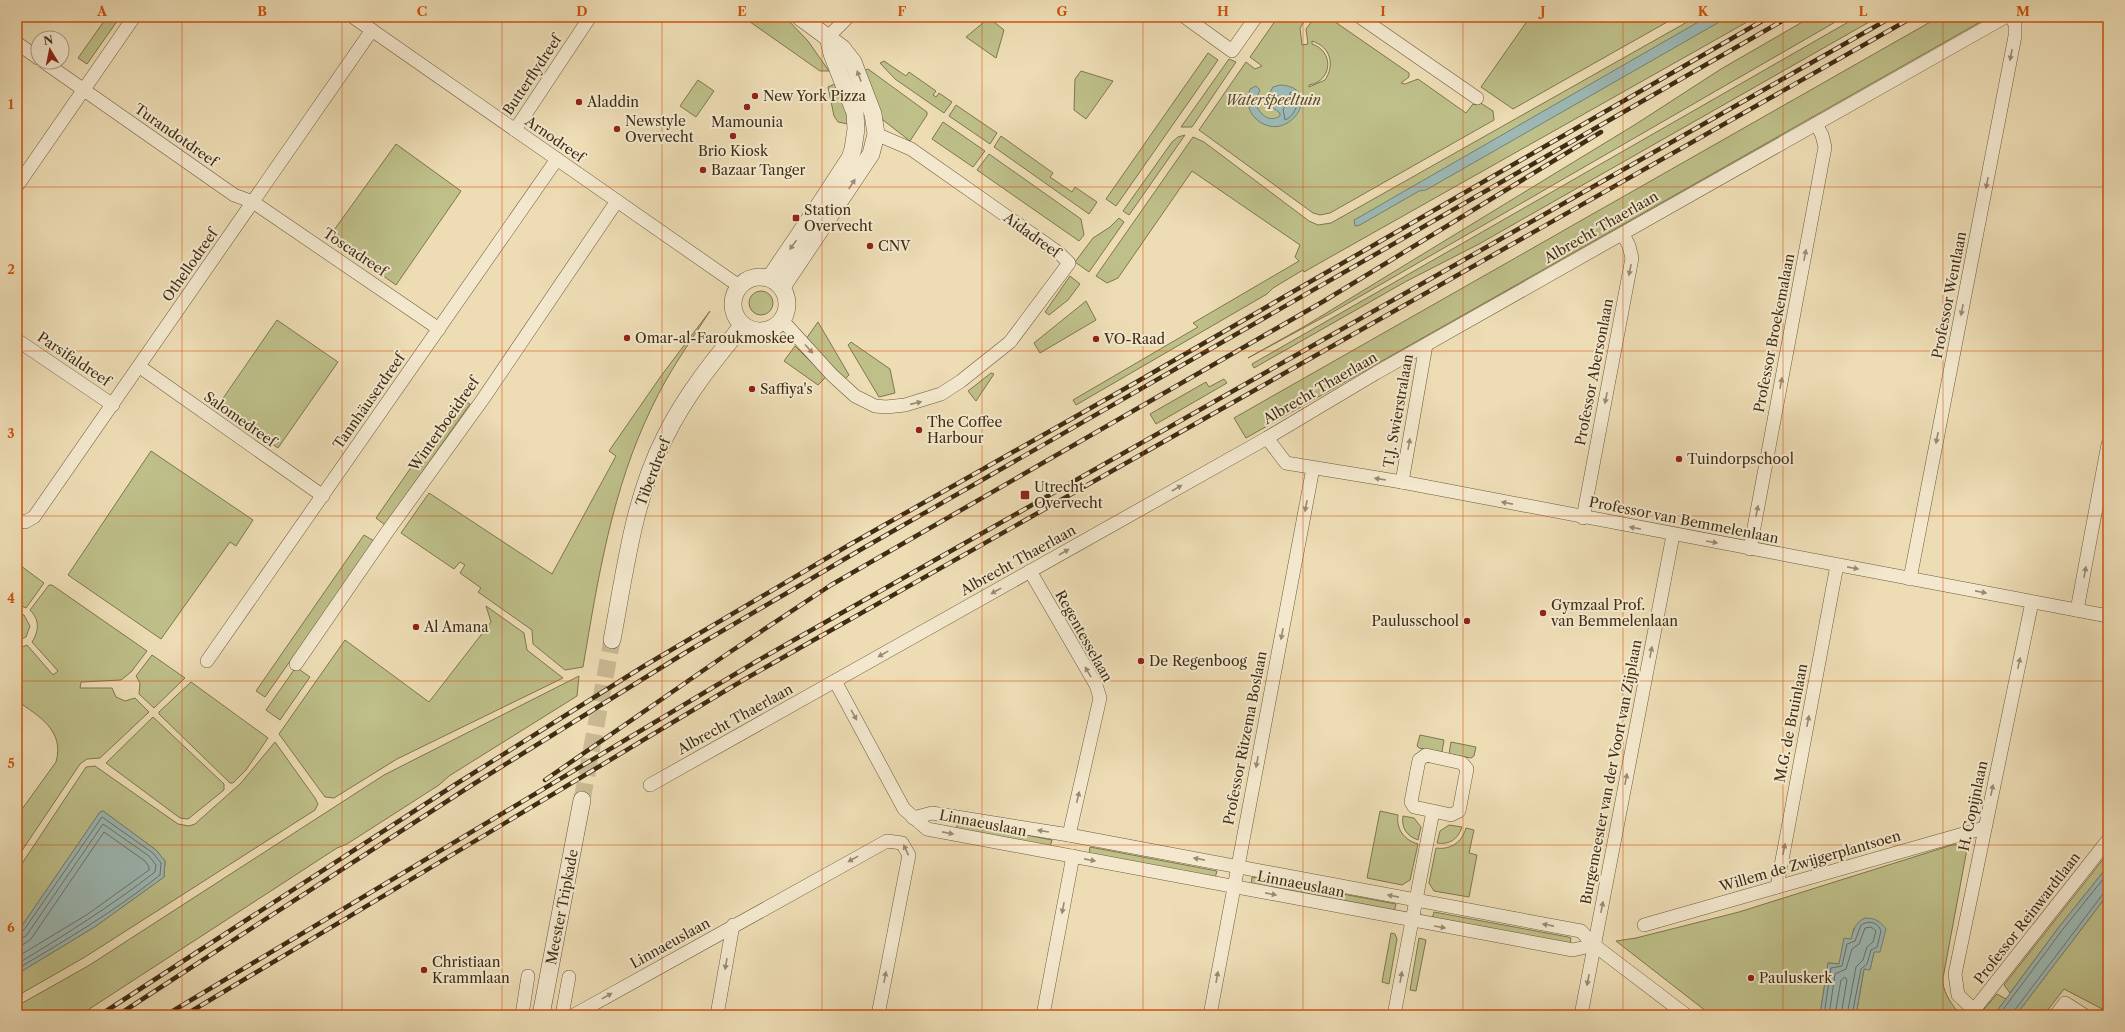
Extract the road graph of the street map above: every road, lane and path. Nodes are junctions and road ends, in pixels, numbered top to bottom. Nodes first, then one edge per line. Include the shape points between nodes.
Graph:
1 (134, 17) edge
2 (353, 17) edge
3 (590, 17) edge
4 (800, 17) edge
5 (848, 17) edge
6 (1185, 17) edge
7 (1256, 17) edge
8 (1360, 17) edge
9 (2005, 17) edge
10 (2011, 17) edge
11 (372, 30) junction
12 (828, 37) junction
13 (17, 43) edge
14 (30, 52) edge
15 (55, 70) edge
16 (83, 90) junction
17 (1477, 98) dead end
18 (1816, 124) junction
19 (515, 130) junction
20 (856, 130) junction
21 (876, 134) junction
22 (557, 159) junction
23 (17, 186) edge
24 (617, 201) junction
25 (253, 202) junction
26 (1622, 234) junction
27 (776, 282) junction
28 (739, 286) junction
29 (782, 320) junction
30 (742, 325) junction
31 (439, 329) junction
32 (17, 340) edge
33 (1426, 345) junction
34 (140, 367) junction
35 (113, 405) junction
36 (1267, 438) junction
37 (2108, 444) edge
38 (1313, 468) junction
39 (1402, 482) junction
40 (323, 496) junction
41 (1583, 518) junction
42 (17, 520) edge
43 (1673, 535) junction
44 (1750, 549) junction
45 (1837, 565) junction
46 (1030, 571) junction
47 (1910, 579) junction
48 (2032, 602) junction
49 (2077, 610) junction
50 (2108, 616) edge
51 (612, 640) tunnel mouth
52 (207, 661) dead end
53 (296, 664) dead end
54 (835, 681) junction
55 (650, 785) dead end
56 (582, 800) tunnel mouth
57 (1433, 811) junction
58 (913, 818) junction
59 (1984, 828) junction
60 (1069, 835) junction
61 (2108, 840) edge
62 (1073, 856) junction
63 (1237, 866) junction
64 (1233, 887) junction
65 (1777, 887) junction
66 (1415, 900) junction
67 (1411, 921) junction
68 (733, 925) junction
69 (1644, 925) dead end
70 (1594, 945) junction
71 (528, 976) dead end
72 (570, 977) dead end
73 (1972, 1013) edge
74 (522, 1015) edge
75 (541, 1015) edge
76 (562, 1015) edge
77 (574, 1015) edge
78 (717, 1015) edge
79 (878, 1015) edge
80 (1043, 1015) edge
81 (1210, 1015) edge
82 (1394, 1015) edge
83 (1581, 1015) edge
84 (1686, 1015) edge
85 (2056, 1015) edge
86 (2084, 1015) edge

1 - 16 street
2 - 11 street, Arnodreef
3 - 19 street, Butterflydreef
4 - 12 street
5 - 12 street
6 - 7 street via 1232,51
8 - 17 street
9 - 18 street, Albrecht Thaerlaan
10 -> 47 street, Professor Wentlaan via 2015,24 2015,36
11 - 19 street, Arnodreef
11 - 25 street, Othellodreef
12 - 20 street via 855,113
21 -> 12 street via 873,114 858,71 842,48
13 - 14 street
15 - 16 street, Turandotdreef
16 - 23 street
16 - 25 street, Turandotdreef via 234,195
18 - 26 street, Albrecht Thaerlaan
44 -> 18 street, Professor Broekemalaan via 1825,147
19 - 22 street, Arnodreef
20 - 21 street, Aidadreef
20 -> 27 street via 850,158
27 -> 21 street via 871,154
29 -> 21 street, Aidadreef via 832,375 855,396 876,406 895,407 929,400 942,394 1010,342 1069,263 1059,253 911,149
22 - 24 street, Arnodreef
22 - 31 street, Tannhäuserdreef
24 - 28 street, Arnodreef
24 - 53 street, Winterboeidreef via 483,398
25 - 31 street, Toscadreef
25 - 34 street, Othellodreef
26 - 33 street, Albrecht Thaerlaan
26 -> 41 street, Professor Abersonlaan via 1632,258
27 - 28 street via 753,277
27 - 29 street via 788,300
28 - 30 street via 733,302 737,318
29 - 30 street via 768,330 759,331
30 - 51 street, Tiberdreef via 685,402 653,465 640,500 629,546
31 - 40 street, Tannhäuserdreef
32 - 35 street, Parsifaldreef
33 - 36 street, Albrecht Thaerlaan
39 -> 33 street, T.J. Swierstralaan
34 - 35 street, Othellodreef
34 - 40 street, Salomedreef
35 - 42 street, Othellodreef via 34,517 25,522
36 - 38 street, Professor van Bemmelenlaan via 1286,463
46 -> 36 street, Albrecht Thaerlaan
49 -> 37 street
39 -> 38 street, Professor van Bemmelenlaan
38 -> 63 street, Professor Ritzema Boslaan
41 -> 39 street, Professor van Bemmelenlaan
40 - 52 street, Tannhäuserdreef
43 -> 41 street, Professor van Bemmelenlaan
43 -> 44 street, Professor van Bemmelenlaan
70 -> 43 street, Burgemeester van der Voort van Zijplaan
44 - 45 street, Professor van Bemmelenlaan
45 -> 47 street, Professor van Bemmelenlaan
65 -> 45 street, M.G. de Bruinlaan
46 -> 54 street, Albrecht Thaerlaan
60 -> 46 street, Regentesselaan via 1100,698 1096,685
47 -> 48 street, Professor van Bemmelenlaan
48 - 49 street, Professor van Bemmelenlaan
59 -> 48 street, H. Copijnlaan
49 - 50 street, Professor van Bemmelenlaan
54 - 55 street, Albrecht Thaerlaan
54 -> 58 street via 904,809
56 - 75 street, Meester Tripkade
57 - 57 street via 1451,815 1459,811 1467,769 1462,762 1426,755 1420,760 1411,802 1414,807
57 - 66 street
60 -> 58 street, Linnaeuslaan via 932,813
58 -> 62 street, Linnaeuslaan via 927,829
59 - 65 street, Willem de Zwijgerplantsoen
59 - 73 street, H. Copijnlaan via 1955,974 1958,995
63 -> 60 street, Linnaeuslaan
61 - 73 street, Professor Reinwardtlaan
62 -> 64 street, Linnaeuslaan
62 -> 80 street
63 - 64 street, Professor Ritzema Boslaan
66 -> 63 street, Linnaeuslaan
64 -> 67 street, Linnaeuslaan
81 -> 64 street, Professor Ritzema Boslaan
65 - 69 street, Willem de Zwijgerplantsoen
66 - 67 street
70 -> 66 street, Linnaeuslaan via 1581,931
67 -> 70 street, Linnaeuslaan via 1573,950
82 -> 67 street
77 -> 68 street, Linnaeuslaan
68 -> 78 street
79 -> 68 street, Linnaeuslaan via 909,855 902,843 887,841
70 -> 83 street, Burgemeester van der Voort van Zijplaan
70 - 84 street
71 - 74 street, Meester Tripkade
72 - 76 street, Meester Tripkade
85 - 86 street via 2065,1003

